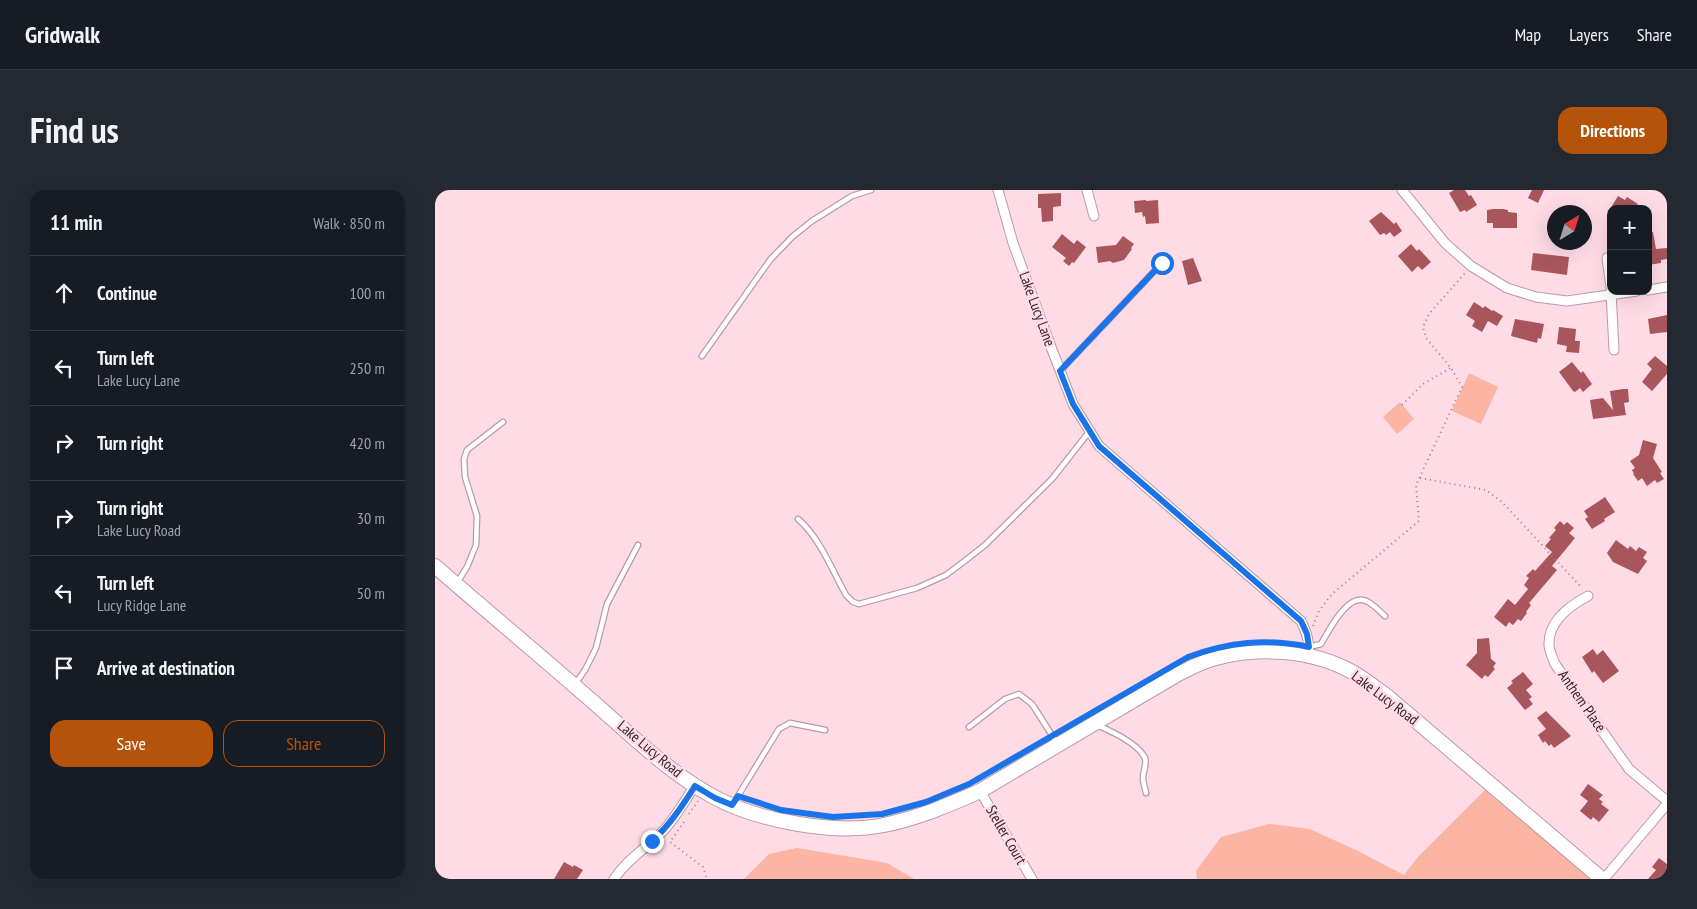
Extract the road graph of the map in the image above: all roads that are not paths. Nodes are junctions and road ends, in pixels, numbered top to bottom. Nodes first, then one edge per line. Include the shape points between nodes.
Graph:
1 (871, 190) edge
2 (998, 190) edge
3 (1087, 190) edge
4 (1403, 190) edge
5 (1094, 216) dead end
6 (1162, 263) dead end
7 (1667, 287) edge
8 (1652, 289) edge
9 (1607, 292) edge
10 (1611, 295) edge
11 (1614, 350) dead end
12 (702, 356) dead end
13 (1060, 371) junction
14 (503, 422) dead end
15 (1090, 430) junction
16 (798, 519) dead end
17 (638, 545) dead end
18 (435, 566) edge
19 (456, 584) junction
20 (1589, 596) dead end
21 (1385, 616) dead end
22 (1309, 651) junction
23 (575, 685) junction
24 (1093, 723) junction
25 (969, 726) dead end
26 (825, 730) dead end
27 (1058, 744) junction
28 (699, 788) junction
29 (980, 791) junction
30 (1146, 793) dead end
31 (1667, 802) edge
32 (732, 805) junction
33 (614, 879) edge
34 (1032, 879) edge
35 (1603, 879) edge

1 - 12 lane via 852,196 792,237 770,260
2 - 13 street, Lake Lucy Lane via 1013,243
3 - 5 street
4 - 9 street via 1445,243 1471,266 1507,288 1536,297 1567,301
6 - 13 lane
7 - 8 street
10 - 11 street
13 - 15 street, Lake Lucy Lane via 1073,404
14 - 19 lane via 467,450 464,459 465,477 477,516 477,545
15 - 16 lane via 1052,479 985,546 946,575 917,588 859,604 853,602 817,543
15 - 22 street, Lake Lucy Lane via 1099,446 1301,621
17 - 23 lane via 607,604 596,648
18 - 19 street, Lake Lucy Road
19 - 23 street, Lake Lucy Road
20 - 31 street, Anthem Place via 1566,610 1550,633 1548,647 1555,664 1629,769
21 - 22 lane via 1369,602 1357,599 1341,612 1321,644
22 - 24 street, Lake Lucy Road via 1239,653 1215,658 1178,674
22 - 35 street, Lake Lucy Road via 1373,685
23 - 28 street, Lake Lucy Road via 669,767
24 - 27 street, Lake Lucy Road
24 - 30 lane via 1119,735 1145,758 1143,777
25 - 27 lane via 1005,698 1019,694 1032,704
26 - 32 lane via 790,723 779,729
27 - 29 street, Lake Lucy Road
28 - 32 street, Lake Lucy Road
28 - 33 street via 664,830 627,862
29 - 32 street, Lake Lucy Road via 917,816 858,827 817,827 787,822
29 - 34 street, Steller Court
31 - 35 street

